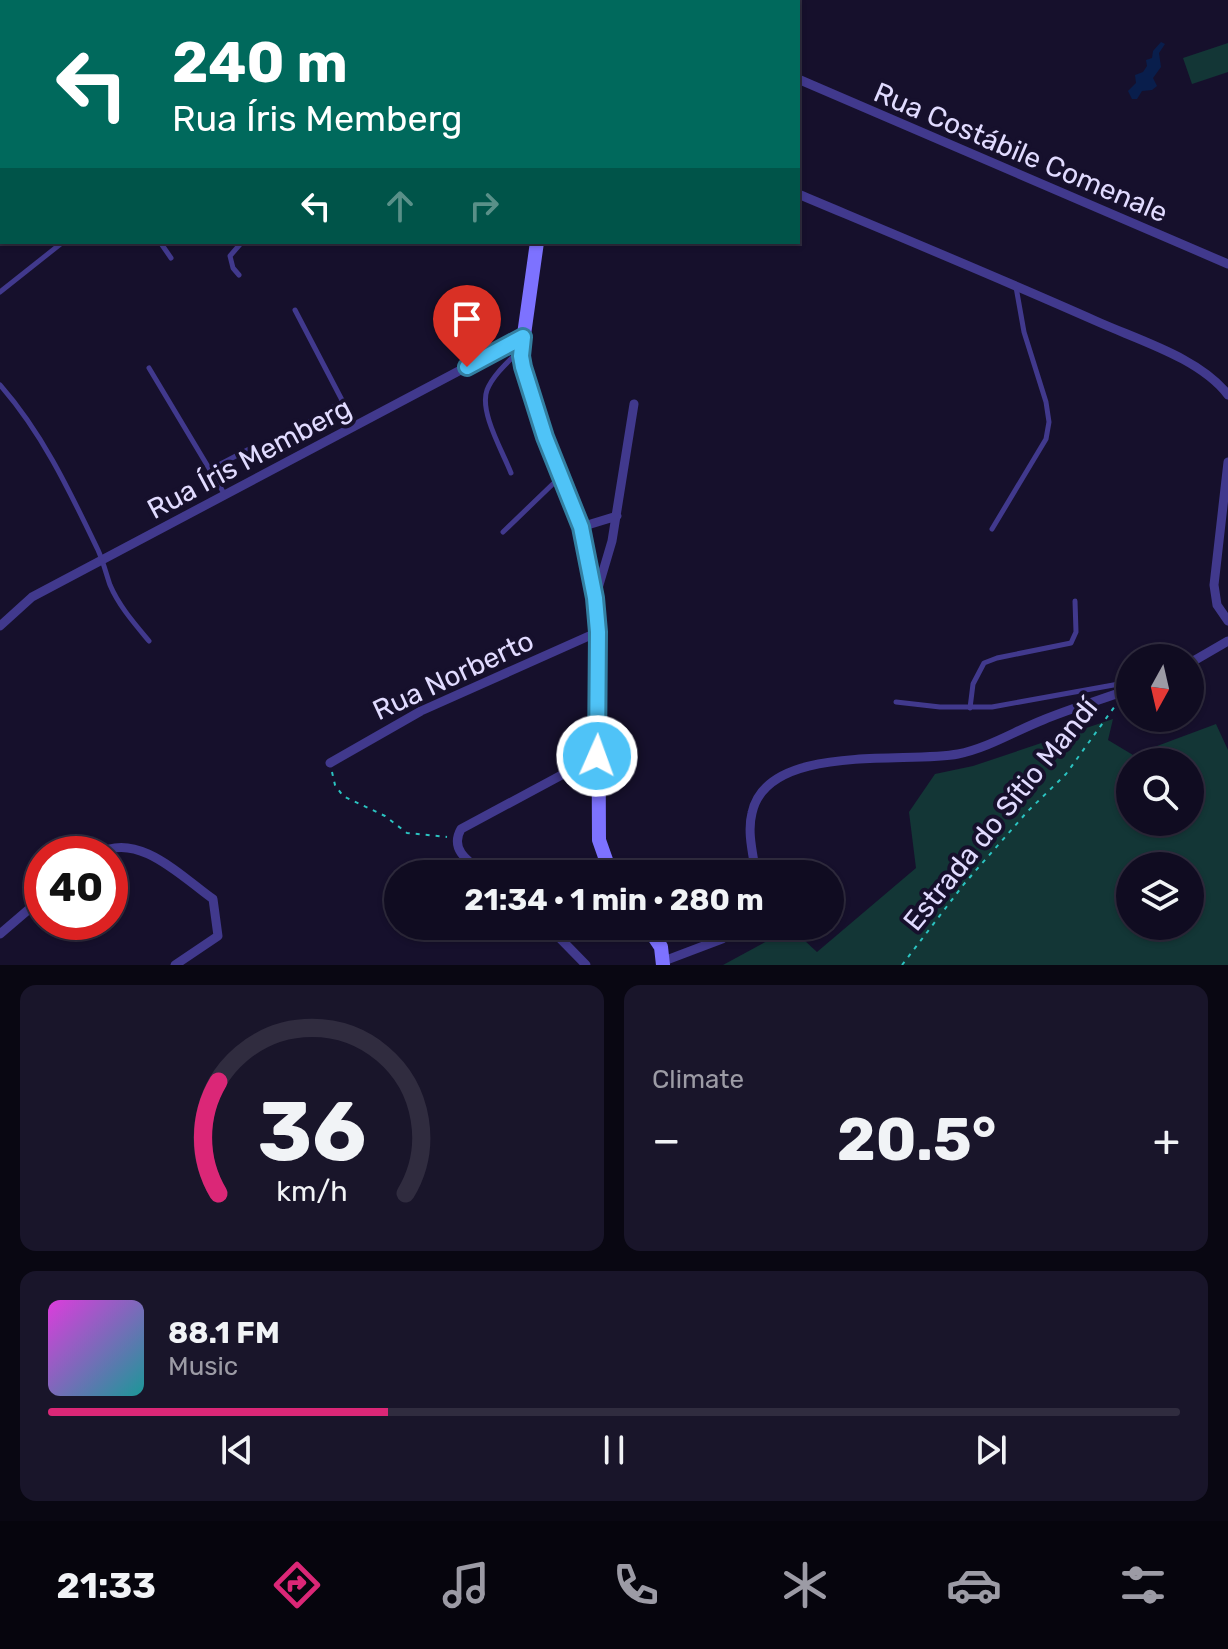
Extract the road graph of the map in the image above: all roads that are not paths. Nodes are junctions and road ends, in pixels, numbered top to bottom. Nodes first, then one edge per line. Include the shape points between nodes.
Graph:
1 (800, 80) edge
2 (800, 195) edge
3 (60, 244) edge
4 (161, 244) edge
5 (239, 244) edge
6 (537, 244) edge
7 (171, 258) dead end
8 (1228, 264) edge
9 (239, 275) dead end
10 (1016, 286) junction
11 (0, 292) edge
12 (295, 310) dead end
13 (523, 342) junction
14 (149, 368) dead end
15 (0, 385) edge
16 (1228, 395) edge
17 (343, 401) junction
18 (634, 404) dead end
19 (356, 426) junction
20 (274, 444) dead end
21 (255, 446) dead end
22 (1228, 462) edge
23 (211, 469) junction
24 (511, 473) dead end
25 (562, 476) junction
26 (225, 496) junction
27 (617, 516) junction
28 (581, 527) junction
29 (992, 529) dead end
30 (503, 532) dead end
31 (103, 561) junction
32 (595, 598) junction
33 (1075, 601) dead end
34 (1228, 621) edge
35 (0, 626) edge
36 (598, 632) junction
37 (149, 641) dead end
38 (1228, 641) edge
39 (1204, 655) edge
40 (1116, 689) edge
41 (1116, 692) edge
42 (896, 702) dead end
43 (970, 708) junction
44 (597, 756) junction
45 (330, 763) road end
46 (128, 847) edge
47 (467, 860) edge
48 (606, 860) edge
49 (754, 860) edge
50 (24, 913) edge
51 (0, 934) edge
52 (562, 940) edge
53 (656, 940) edge
54 (720, 940) edge
55 (664, 963) edge
56 (175, 965) edge
57 (586, 965) edge

1 - 8 street, Rua Costábile Comenale
2 - 10 street
3 - 11 lane
4 - 7 lane
5 - 9 lane via 230,256
6 - 13 street
10 - 16 street via 1195,367 1216,379
10 - 29 lane via 1049,422 1046,439
12 - 17 lane
13 - 19 street, Rua Íris Memberg
13 - 24 lane via 485,399
13 - 25 street via 530,391
14 - 23 lane
15 - 31 lane via 66,484
17 - 19 lane
17 - 20 lane
18 - 27 street
19 - 26 street, Rua Íris Memberg
21 - 23 lane
22 - 34 street via 1214,585 1217,605
23 - 26 lane
25 - 28 street
25 - 30 lane
26 - 31 street, Rua Íris Memberg
27 - 28 street
27 - 32 street
28 - 32 street
31 - 35 street, Rua Íris Memberg via 32,597
31 - 37 lane via 125,612
32 - 36 street
33 - 43 lane via 1071,643 984,663 973,684
36 - 44 street
36 - 45 street, Rua Norberto via 421,711
38 - 39 street
40 - 43 lane
41 - 49 street via 957,754 829,760 792,772 758,797 750,830
42 - 43 lane
44 - 47 street via 461,829 456,846
44 - 48 street via 599,840
46 - 56 street via 151,856 213,899 218,936
50 - 51 street
52 - 57 street
53 - 55 street
54 - 55 street

